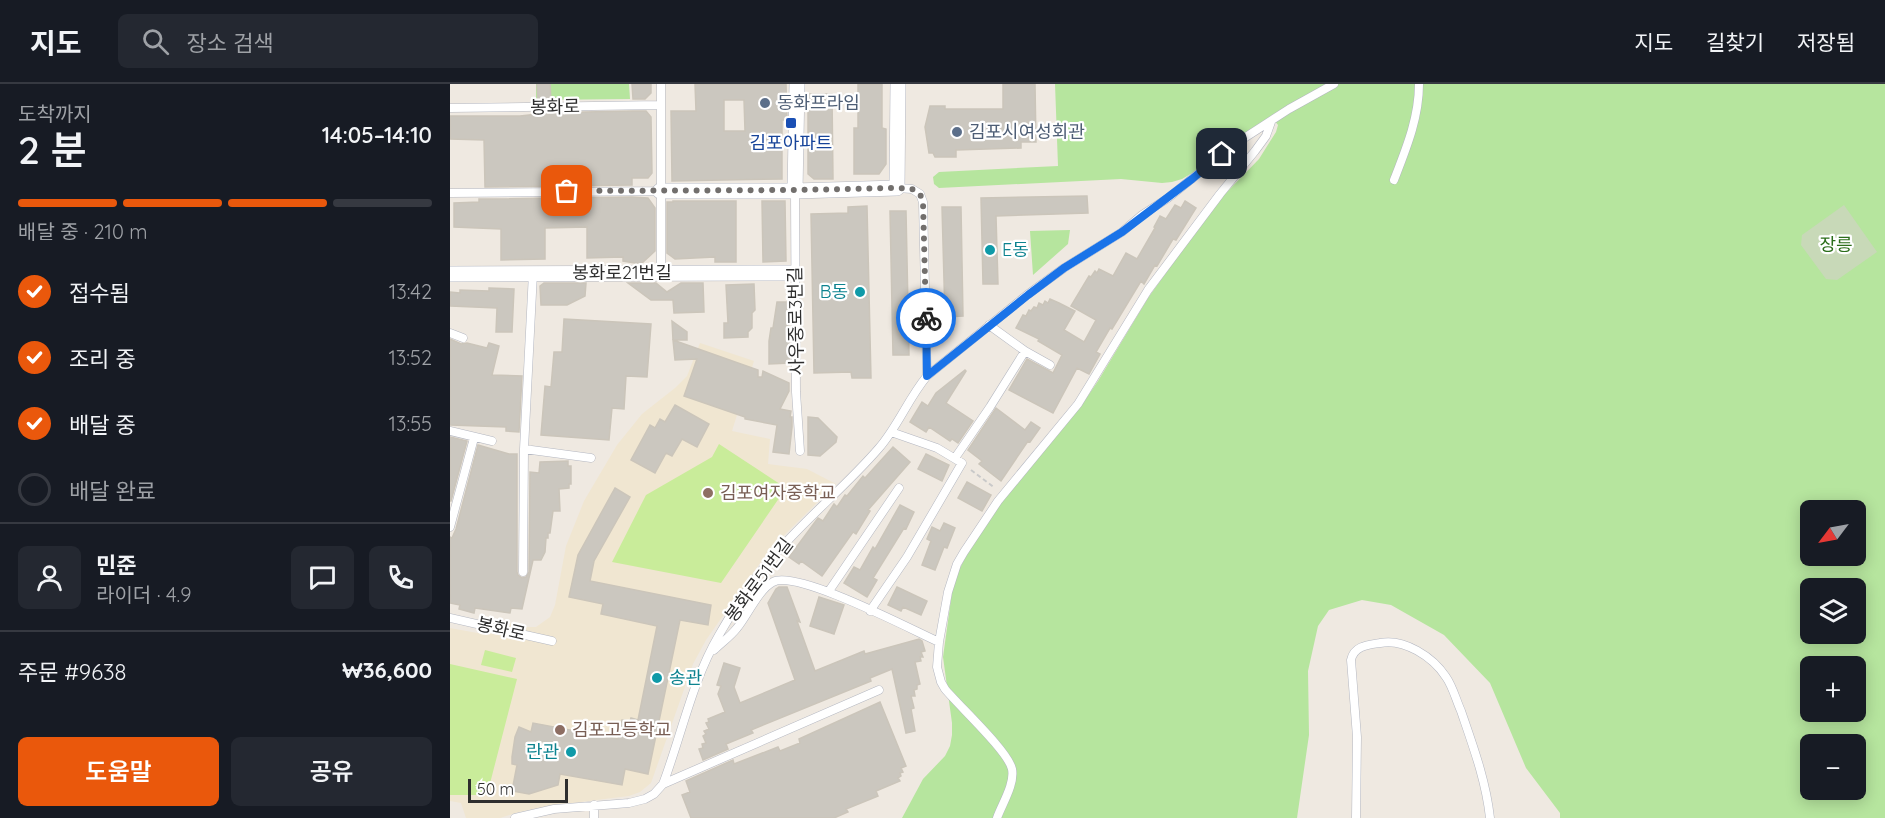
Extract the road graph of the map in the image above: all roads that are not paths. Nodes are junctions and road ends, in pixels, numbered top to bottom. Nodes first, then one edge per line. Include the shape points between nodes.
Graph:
1 (661, 84) edge
2 (797, 84) edge
3 (898, 84) edge
4 (1334, 84) edge
5 (1419, 84) edge
6 (661, 105) junction
7 (450, 108) edge
8 (1271, 122) junction
9 (1394, 180) dead end
10 (897, 188) junction
11 (660, 190) junction
12 (795, 190) junction
13 (450, 193) edge
14 (532, 273) junction
15 (661, 273) junction
16 (795, 273) junction
17 (450, 274) edge
18 (988, 325) junction
19 (450, 333) edge
20 (463, 338) dead end
21 (1025, 351) junction
22 (1050, 365) dead end
23 (927, 376) junction
24 (450, 431) edge
25 (891, 432) junction
26 (474, 438) junction
27 (492, 441) dead end
28 (525, 449) junction
29 (800, 451) dead end
30 (591, 458) dead end
31 (958, 460) junction
32 (899, 488) dead end
33 (450, 527) edge
34 (523, 572) dead end
35 (829, 591) junction
36 (870, 611) junction
37 (450, 618) edge
38 (552, 641) dead end
39 (939, 642) junction
40 (708, 656) junction
41 (879, 690) dead end
42 (663, 784) junction
43 (594, 805) junction
44 (533, 816) edge
45 (515, 818) edge
46 (594, 818) edge
47 (997, 818) edge
48 (1356, 818) edge
49 (1490, 818) edge

1 - 6 lane
2 - 12 street, 사우중로3번길
3 - 10 street
4 - 8 lane, 봉화로51번길
5 - 9 lane via 1417,113
6 - 7 lane, 봉화로
6 - 11 lane
8 - 18 lane, 봉화로51번길 via 1235,144 1168,198
8 - 39 lane via 1266,136 1148,290 1078,404 977,531 957,564
10 - 12 street
10 - 23 lane via 912,189 923,202
11 - 12 street
11 - 13 lane
11 - 15 lane
12 - 16 lane, 사우중로3번길
14 - 15 street, 봉화로21번길
14 - 17 street, 봉화로21번길
14 - 28 lane
15 - 16 street, 봉화로21번길
16 - 29 lane, 사우중로3번길
18 - 21 lane
18 - 23 lane, 봉화로51번길
19 - 20 lane
21 - 22 lane
21 - 31 lane
23 - 25 lane, 봉화로51번길
24 - 26 lane
25 - 31 lane
25 - 40 lane, 봉화로51번길 via 777,552
26 - 27 lane
26 - 33 lane
28 - 30 lane
28 - 34 lane
31 - 36 lane via 907,557
32 - 35 lane
35 - 36 lane, 봉화로51번길
35 - 40 lane, 봉화로51번길 via 789,580 773,582 736,630
36 - 39 lane, 봉화로51번길
37 - 38 lane, 봉화로
39 - 47 lane via 937,667 945,689 1002,750 1012,768
40 - 42 lane, 봉화로51번길
41 - 42 lane
42 - 43 lane via 645,799
43 - 44 lane via 554,809
43 - 46 lane
44 - 45 lane
48 - 49 lane via 1357,737 1351,660 1363,646 1391,641 1423,655 1452,685 1486,787

